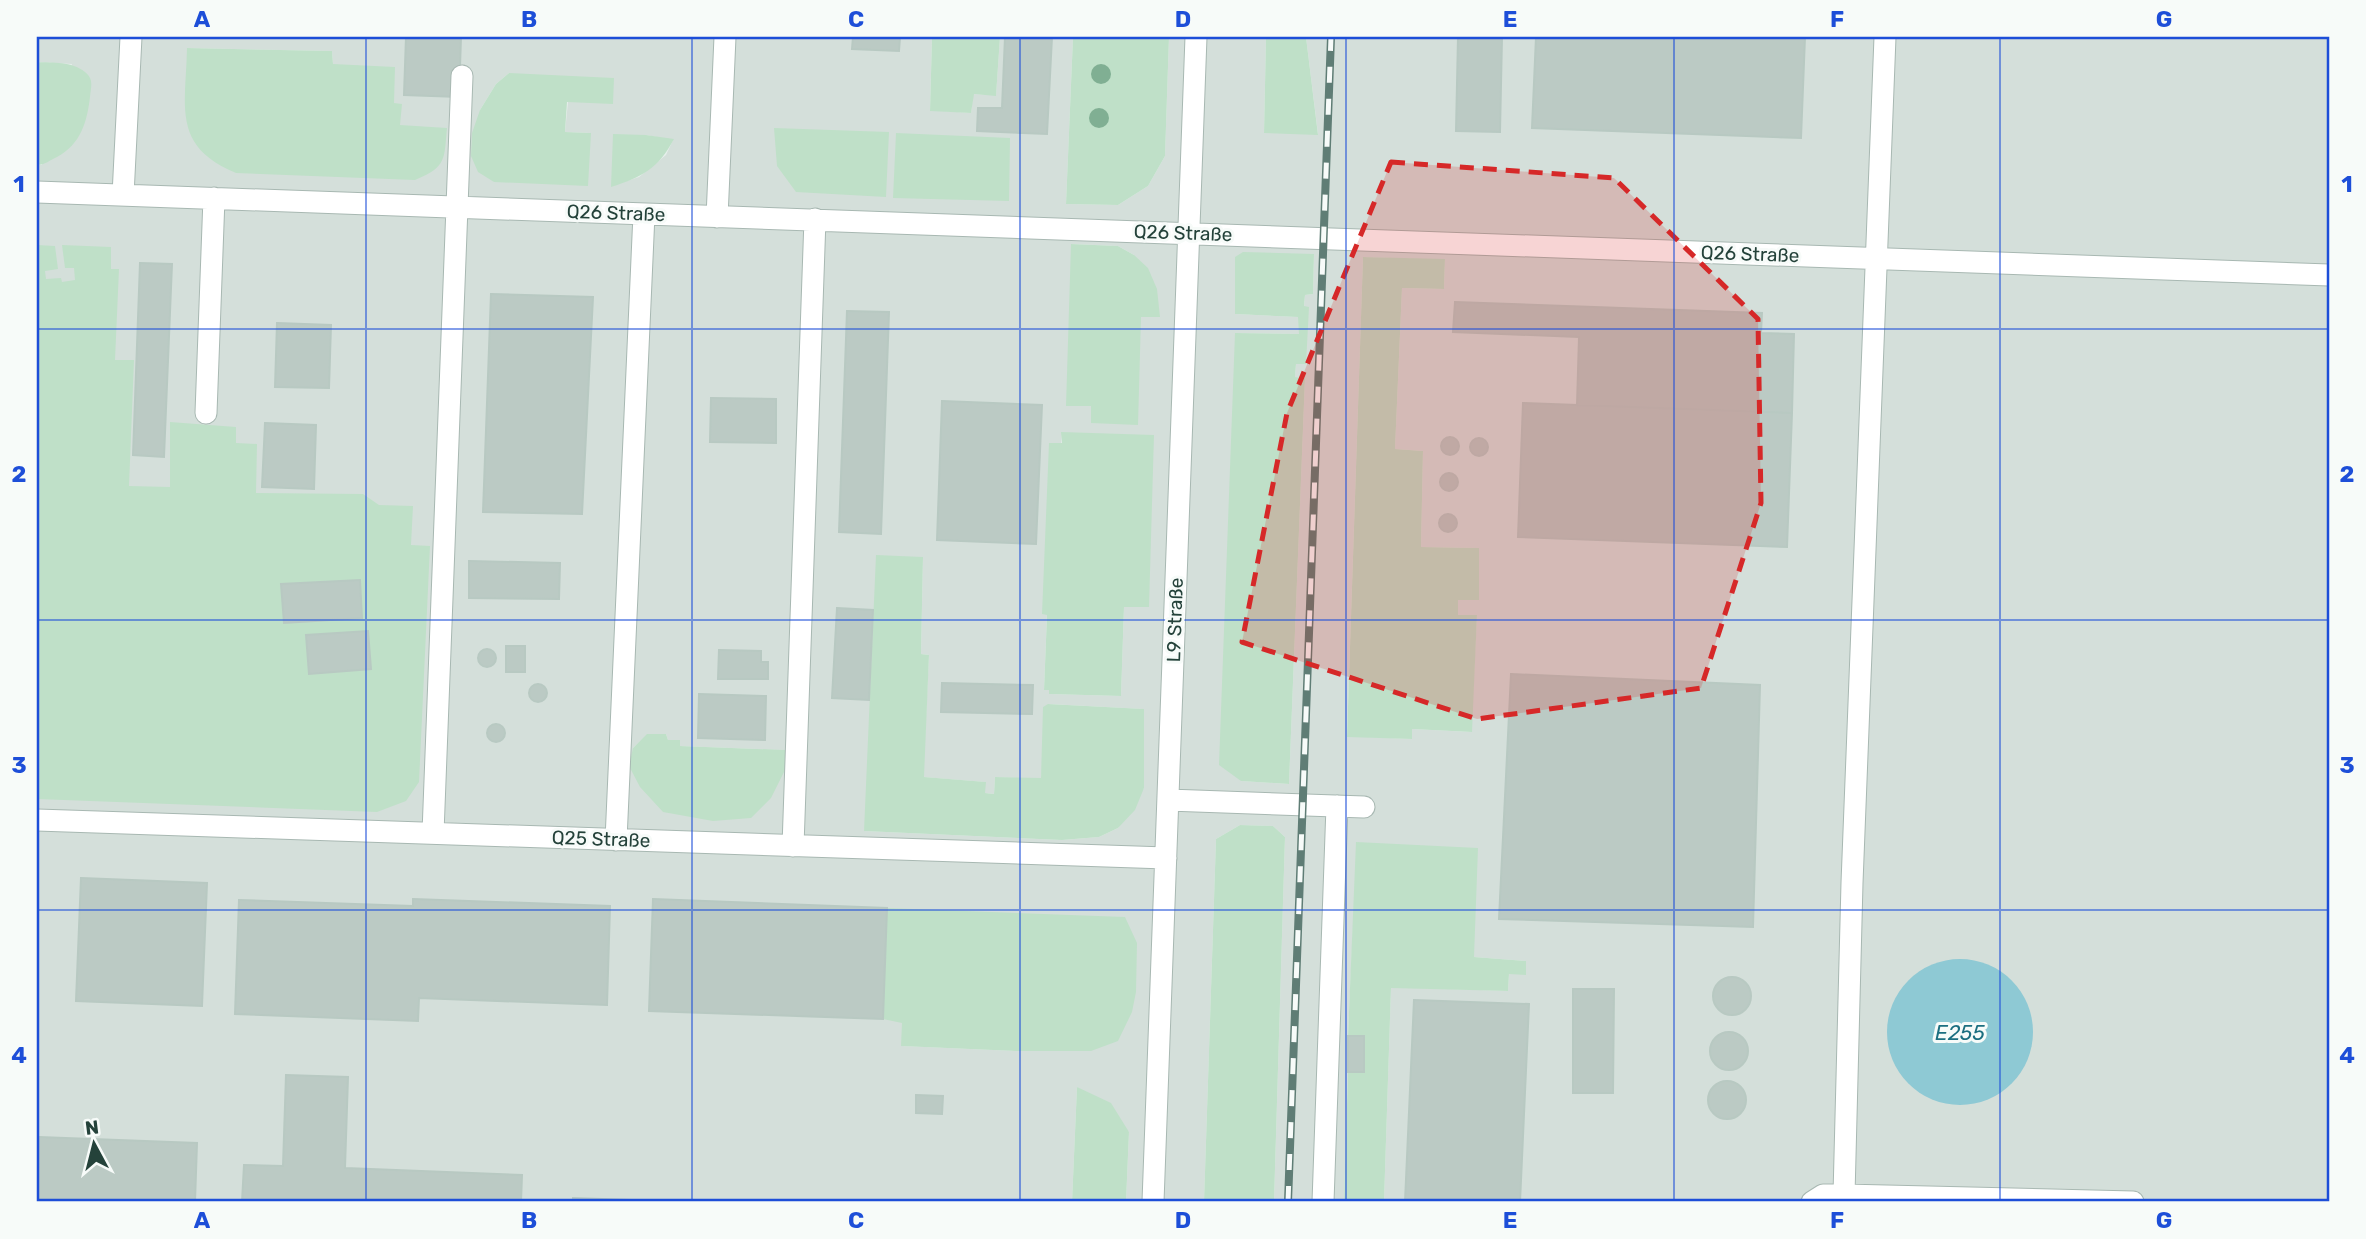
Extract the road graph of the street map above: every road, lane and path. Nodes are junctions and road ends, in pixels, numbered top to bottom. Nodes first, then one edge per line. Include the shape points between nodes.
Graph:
1 (131, 37) edge
2 (725, 37) edge
3 (1196, 37) edge
4 (1885, 37) edge
5 (462, 76) dead end
6 (37, 192) edge
7 (123, 195) junction
8 (214, 198) junction
9 (458, 207) junction
10 (644, 214) junction
11 (717, 217) junction
12 (815, 219) junction
13 (1188, 233) junction
14 (1876, 258) junction
15 (2329, 275) edge
16 (206, 413) dead end
17 (1168, 800) junction
18 (1337, 806) junction
19 (1364, 807) dead end
20 (37, 820) edge
21 (433, 834) junction
22 (616, 840) junction
23 (793, 846) junction
24 (1166, 858) junction
25 (1844, 1195) junction
26 (1153, 1202) edge
27 (1323, 1202) edge
28 (1812, 1202) edge
29 (2133, 1202) edge

1 - 7 lane
2 - 11 lane
3 - 13 lane, L9 Straße
4 - 14 lane
5 - 9 lane
6 - 7 lane, Q26 Straße
7 - 8 lane, Q26 Straße
8 - 9 lane, Q26 Straße
8 - 16 lane
9 - 10 lane, Q26 Straße
9 - 21 lane
10 - 11 lane, Q26 Straße
10 - 22 lane
11 - 12 lane, Q26 Straße
12 - 13 lane, Q26 Straße
12 - 23 lane
13 - 14 lane, Q26 Straße
13 - 17 lane, L9 Straße
14 - 15 lane, Q26 Straße
14 - 25 lane
17 - 18 lane
17 - 24 lane, L9 Straße
18 - 19 lane
18 - 27 lane
20 - 21 lane, Q25 Straße
21 - 22 lane, Q25 Straße
22 - 23 lane, Q25 Straße
23 - 24 lane, Q25 Straße
24 - 26 lane, L9 Straße
25 - 28 lane via 1823,1195
25 - 29 lane

